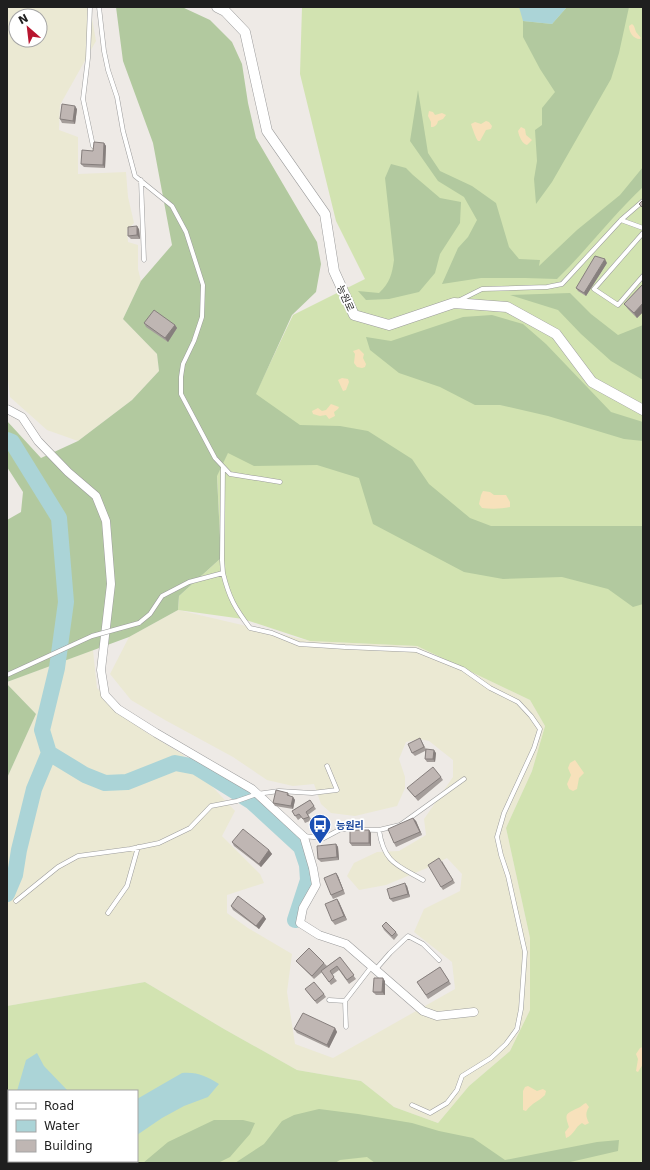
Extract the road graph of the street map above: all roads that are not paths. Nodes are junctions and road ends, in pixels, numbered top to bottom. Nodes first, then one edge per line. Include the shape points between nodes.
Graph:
1 (90, 7) edge
2 (99, 7) edge
3 (217, 7) edge
4 (93, 146) edge
5 (140, 180) junction
6 (643, 201) edge
7 (621, 220) junction
8 (643, 228) edge
9 (643, 233) edge
10 (144, 260) dead end
11 (643, 276) edge
12 (454, 302) junction
13 (7, 409) edge
14 (643, 410) edge
15 (223, 467) junction
16 (280, 482) dead end
17 (223, 574) junction
18 (7, 675) edge
19 (327, 766) dead end
20 (464, 779) dead end
21 (257, 794) junction
22 (379, 830) junction
23 (302, 836) junction
24 (138, 847) junction
25 (423, 880) dead end
26 (16, 901) dead end
27 (108, 913) dead end
28 (439, 960) dead end
29 (374, 967) junction
30 (329, 1000) dead end
31 (345, 1001) junction
32 (474, 1012) dead end
33 (346, 1027) dead end
34 (412, 1105) dead end

1 - 4 lane via 83,99
2 - 5 lane via 108,70 117,97 135,176
3 - 12 street, 능원로 via 225,11 245,32 267,131 325,214 334,271 354,315 389,324
5 - 10 lane
5 - 15 lane via 172,206 186,232 203,285 202,317 183,364 180,377 181,394 215,458
6 - 7 lane
7 - 8 lane
7 - 12 lane via 562,284 482,289
9 - 11 lane via 594,289 618,306
12 - 14 street, 능원로 via 507,307 556,334 592,382
13 - 21 street via 22,417 38,441 96,496 106,521 111,584 100,670 105,695 124,713
15 - 16 lane via 230,474
15 - 17 lane
17 - 18 lane, bridge via 190,582 162,596 150,614 139,623 92,636
17 - 34 lane via 234,606 250,628 272,633 299,644 416,650 463,669 490,688 518,702 540,729 504,813 497,837 524,952 521,1009 517,1029 496,1053 462,1076 457,1090 447,1103 430,1113
19 - 21 lane via 337,790
20 - 22 lane via 400,825
21 - 23 street
21 - 24 lane via 211,806 190,828 159,843
22 - 23 lane via 341,829 324,838
22 - 25 lane via 384,851 392,862
23 - 29 street via 316,885 303,908 300,923 319,935 346,944
24 - 26 lane via 78,856 58,867
24 - 27 lane via 127,886
28 - 29 lane via 423,944 408,936
29 - 31 lane
29 - 32 street via 423,1011 437,1016
30 - 31 lane
31 - 33 lane

